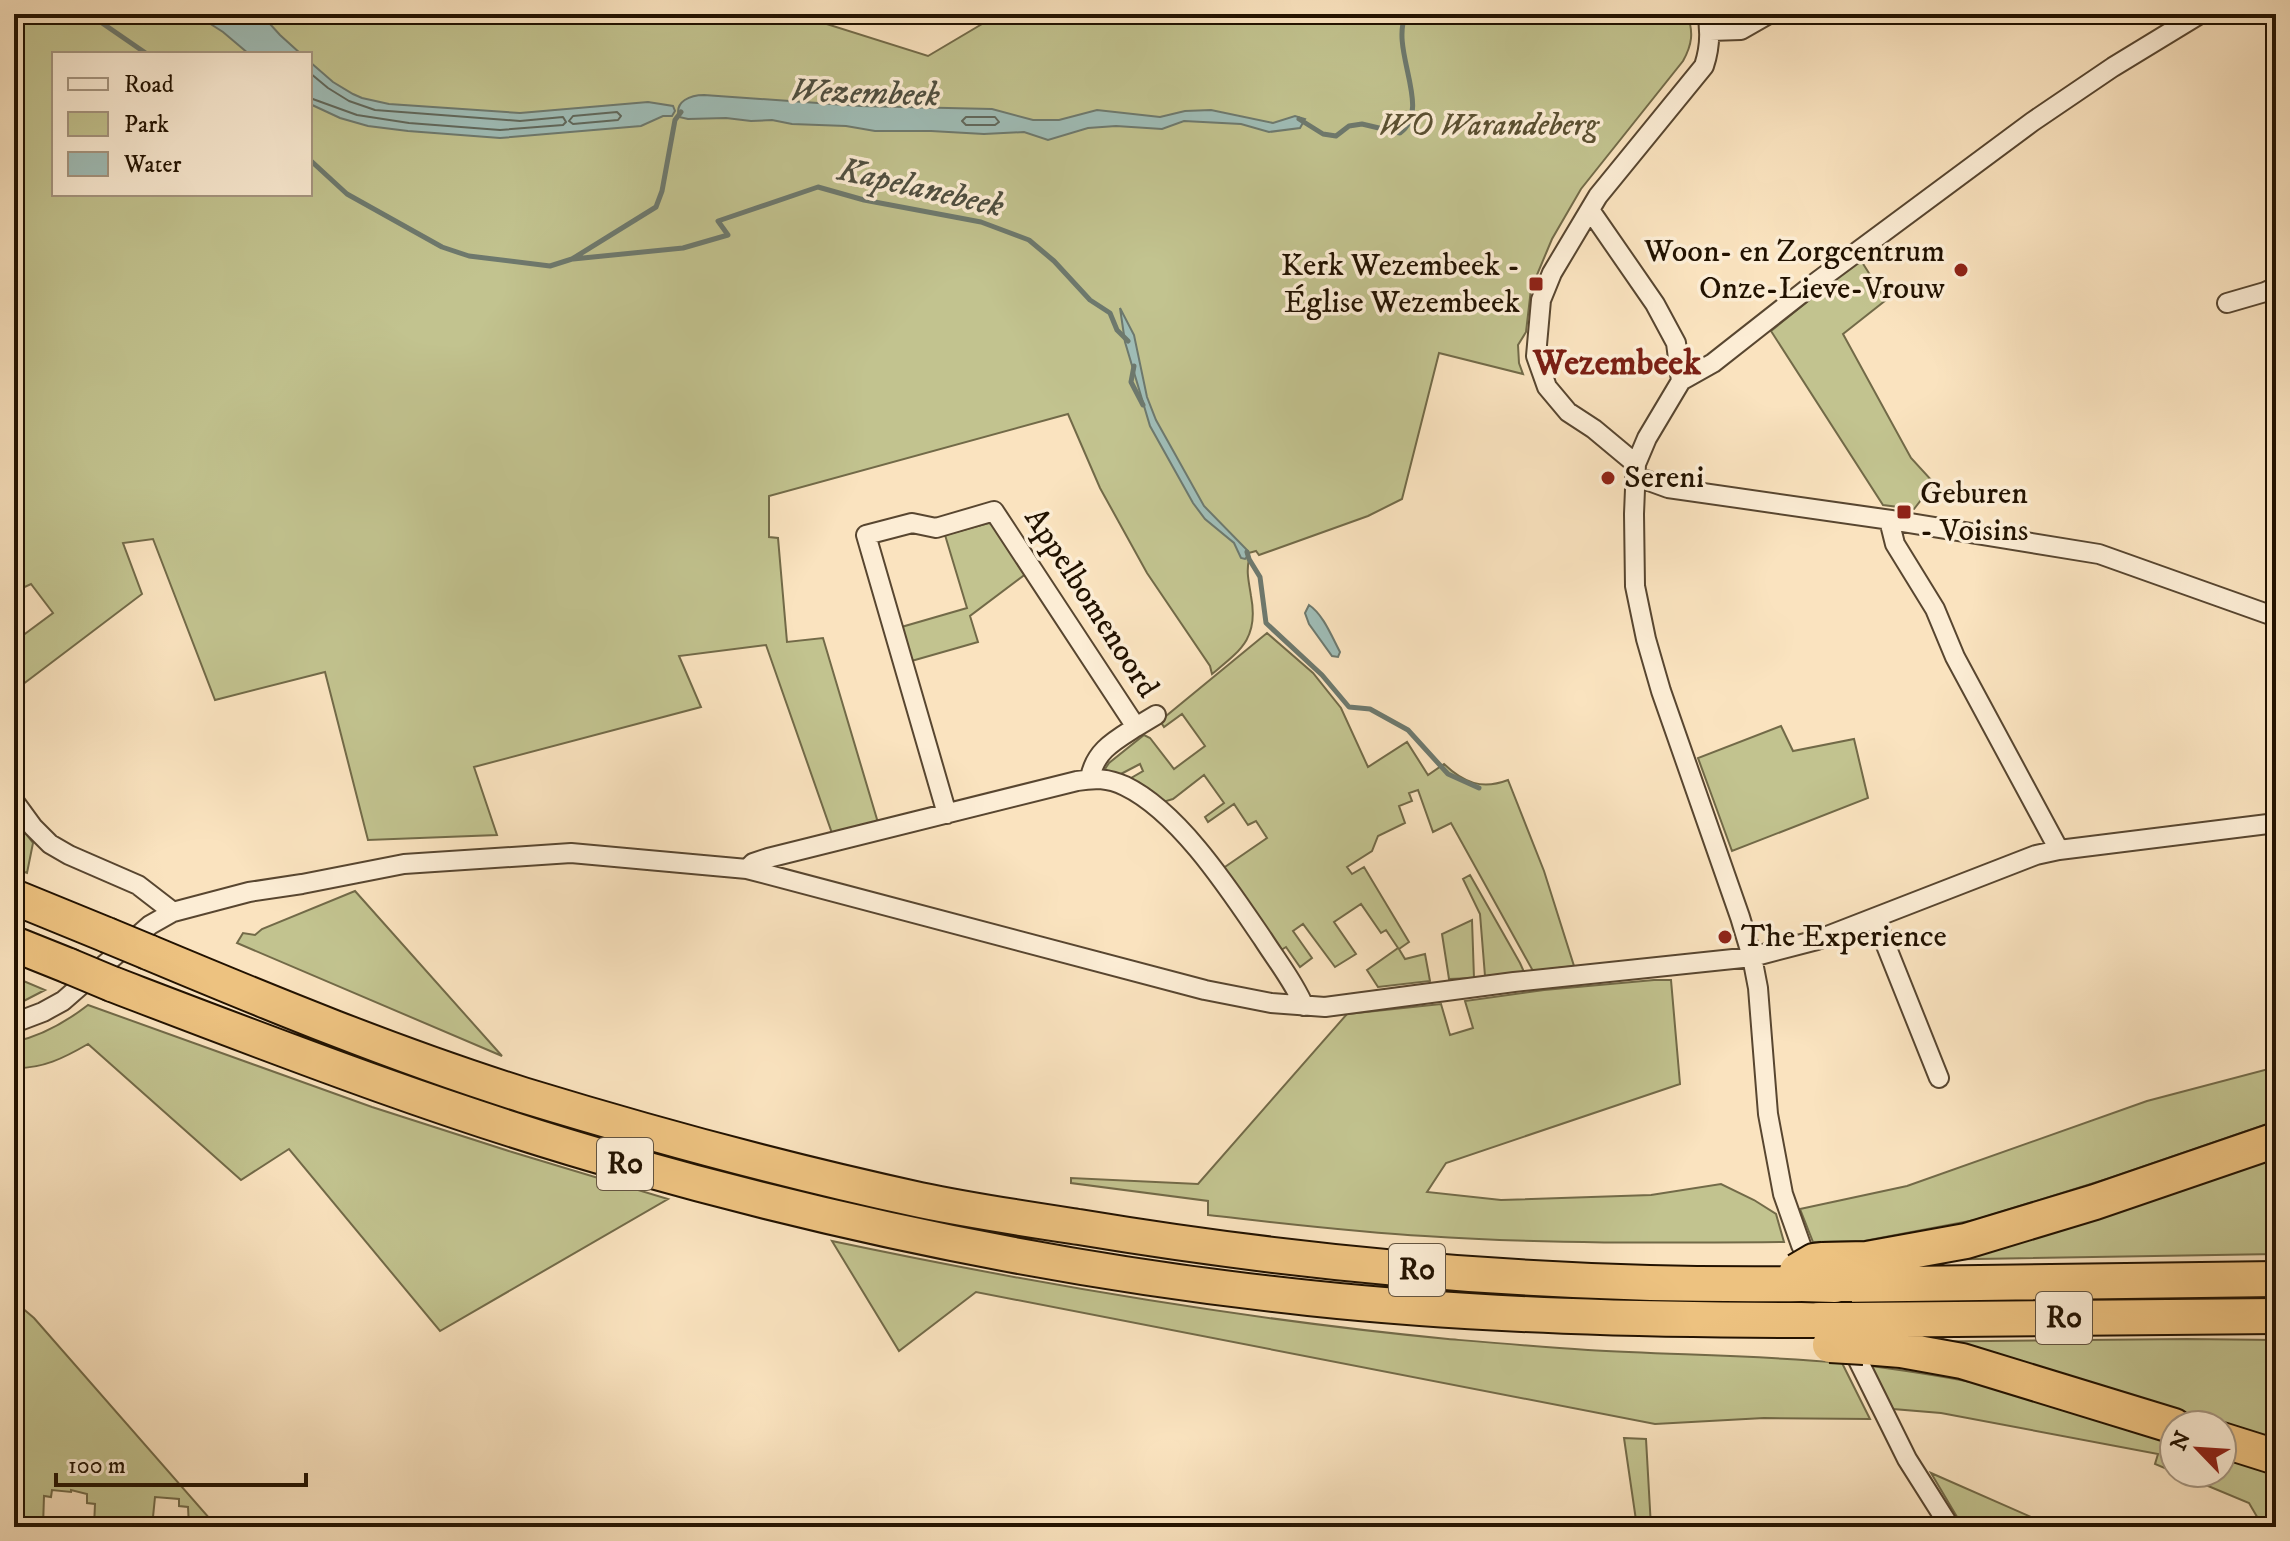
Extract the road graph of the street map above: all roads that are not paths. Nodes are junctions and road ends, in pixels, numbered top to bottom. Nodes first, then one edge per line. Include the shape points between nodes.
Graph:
1 (1769, 14) edge
2 (2200, 14) edge
3 (1709, 22) edge
4 (1590, 210) junction
5 (2276, 287) edge
6 (2227, 303) dead end
7 (1681, 381) junction
8 (1636, 470) junction
9 (1889, 520) junction
10 (2276, 617) edge
11 (1156, 715) dead end
12 (1136, 727) junction
13 (1090, 778) junction
14 (14, 801) edge
15 (947, 814) junction
16 (2276, 823) edge
17 (2059, 850) junction
18 (747, 869) junction
19 (14, 897) edge
20 (173, 912) junction
21 (1875, 918) junction
22 (14, 944) edge
23 (1752, 957) junction
24 (1304, 1006) junction
25 (14, 1023) edge
26 (1939, 1078) dead end
27 (2276, 1140) edge
28 (1807, 1277) junction
29 (2276, 1279) edge
30 (2276, 1316) edge
31 (1841, 1333) junction
32 (2158, 1421) edge
33 (2238, 1445) edge
34 (2276, 1457) edge
35 (1950, 1527) edge

1 - 3 street via 1741,30
2 - 7 street via 2032,122 1713,363
3 - 4 street via 1704,66
4 - 7 street via 1676,343
4 - 8 street via 1546,286 1536,356 1555,399
5 - 6 street
7 - 8 street via 1647,438
8 - 9 street via 1668,488
8 - 23 street via 1635,586 1646,639
9 - 10 street via 2099,554
9 - 17 street via 1895,544 1935,609 1955,657
11 - 12 street, Appelbomenoord
12 - 13 street, Appelbomenoord via 1102,752
12 - 15 street, Appelbomenoord via 994,511 936,528 912,523 866,535
13 - 15 street
13 - 24 street via 1125,786 1167,816 1239,904
14 - 20 street via 50,844 138,885
15 - 18 street via 768,858
16 - 17 street
17 - 21 street via 2023,859
18 - 20 street via 571,853 404,864 249,892
18 - 24 street via 1205,990
19 - 28 highway, R0, bridge via 301,1016 519,1093 724,1153 924,1201 1160,1241 1445,1273 1600,1282
20 - 25 street via 150,925 63,1001
21 - 23 street
21 - 26 street
22 - 31 highway, R0, bridge via 285,1050 502,1127 709,1187 920,1236 1156,1279 1308,1298 1439,1309 1731,1320
23 - 24 street
23 - 35 street via 1768,1114 1783,1194 1801,1245 1886,1419
27 - 28 highway via 1966,1241 1867,1259
28 - 29 highway, R0
30 - 31 highway, R0
31 - 32 highway via 1962,1361
33 - 34 highway

